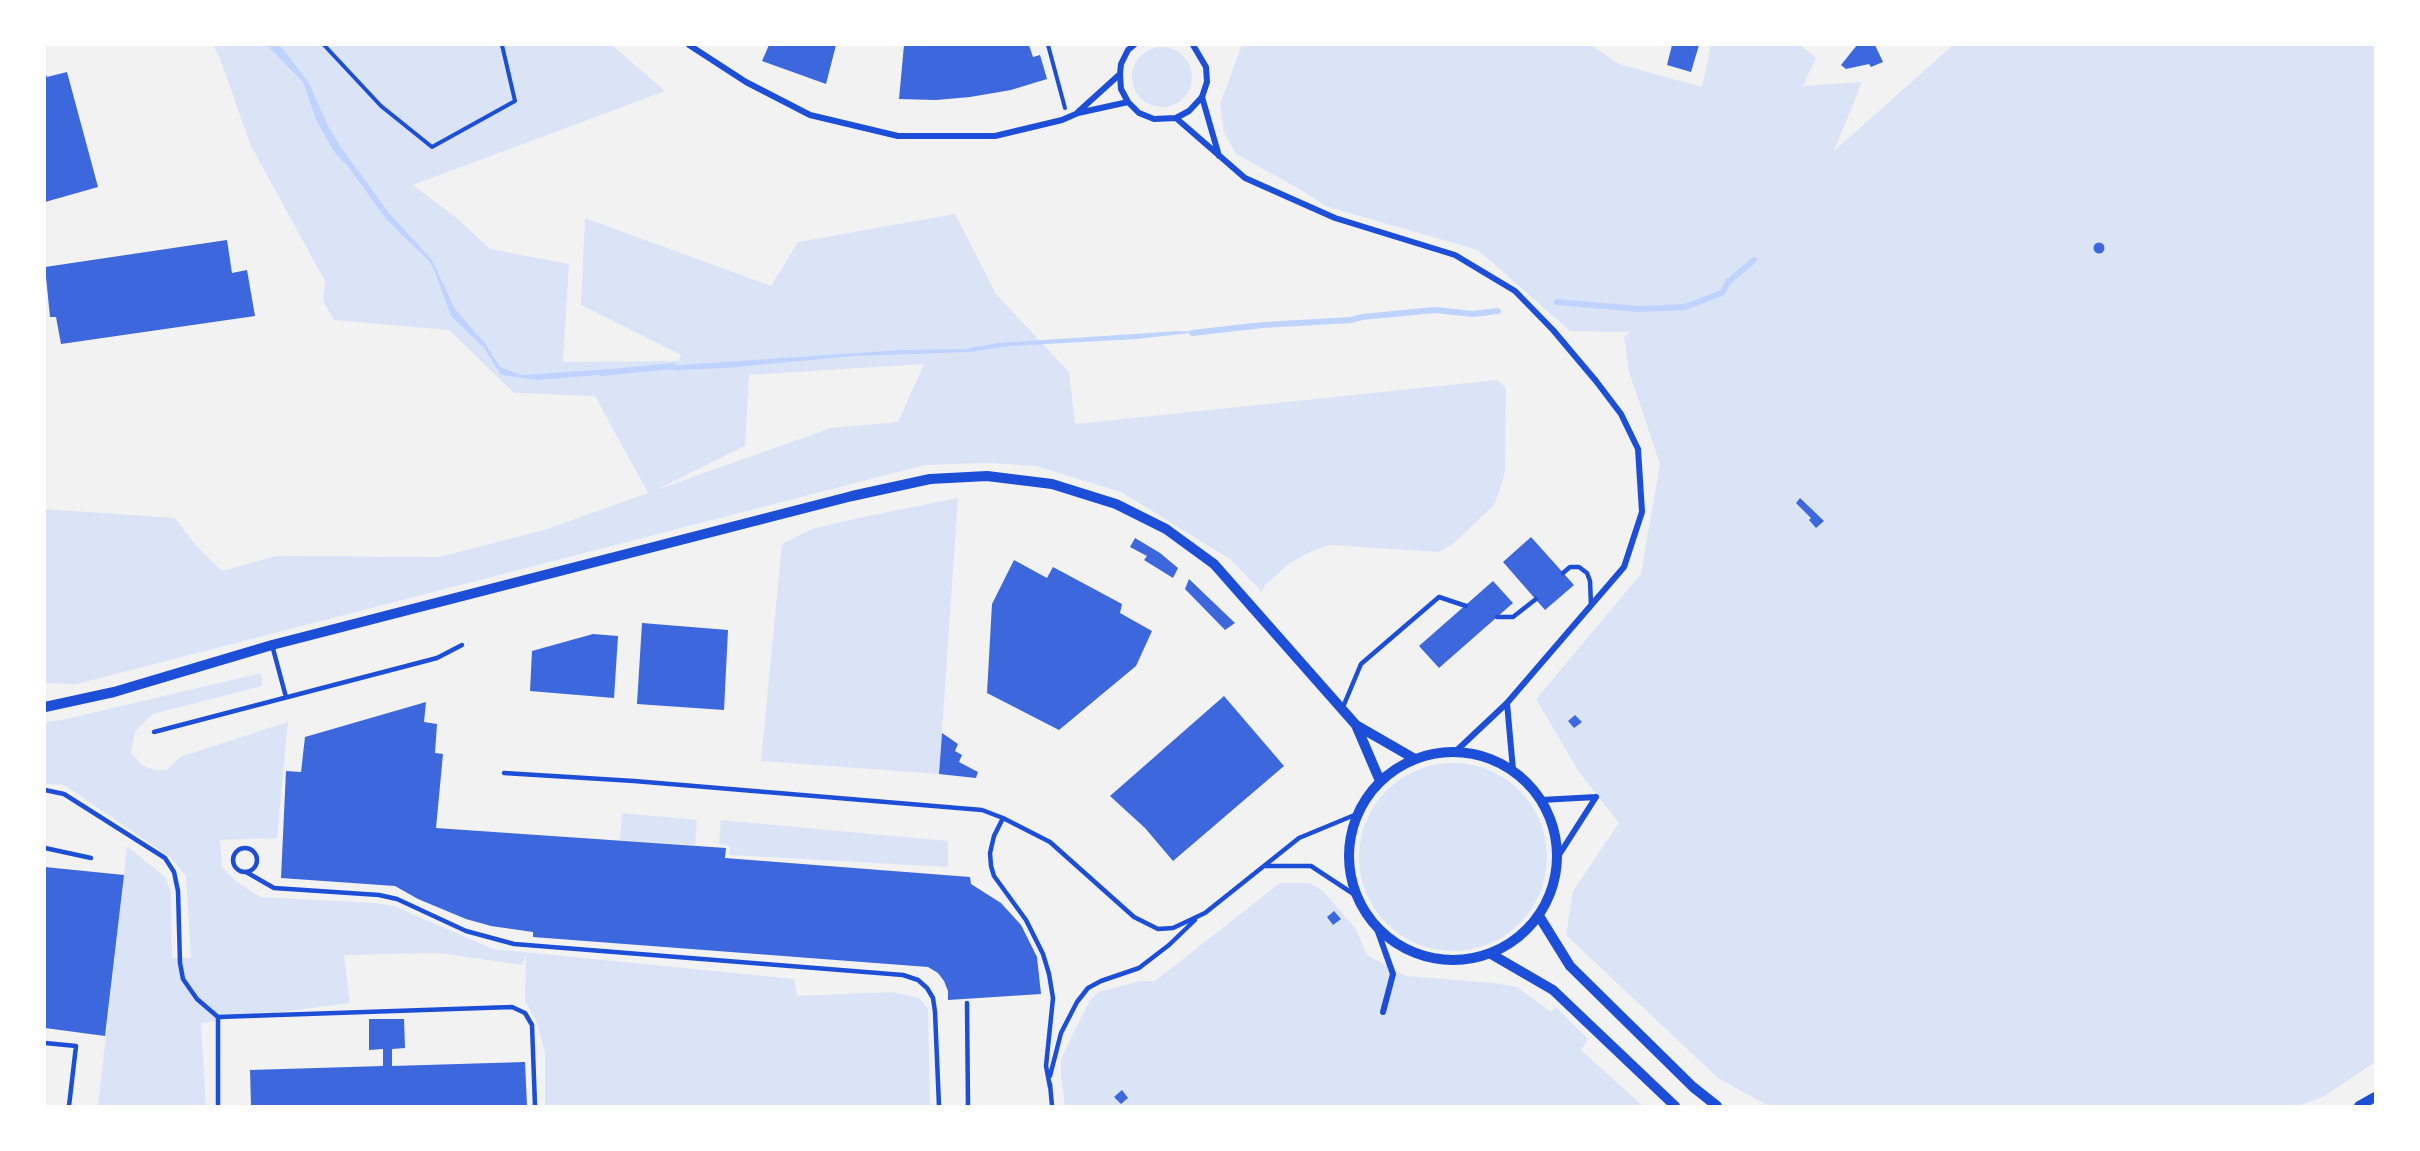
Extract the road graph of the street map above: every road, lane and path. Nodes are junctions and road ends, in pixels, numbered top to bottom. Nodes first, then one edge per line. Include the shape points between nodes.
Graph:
1 (324, 45) edge
2 (502, 45) edge
3 (688, 45) edge
4 (1048, 45) edge
5 (1134, 45) edge
6 (1197, 46) edge
7 (1120, 74) junction
8 (1202, 97) junction
9 (1128, 102) junction
10 (1078, 113) junction
11 (1068, 117) junction
12 (1176, 118) junction
13 (1219, 156) junction
14 (1563, 573) dead end
15 (1536, 599) dead end
16 (1591, 605) junction
17 (1466, 606) dead end
18 (1497, 617) dead end
19 (272, 645) junction
20 (462, 645) dead end
21 (286, 697) junction
22 (45, 699) edge
23 (58, 703) junction
24 (1507, 704) junction
25 (45, 707) edge
26 (1342, 710) junction
27 (1356, 725) junction
28 (153, 732) dead end
29 (1455, 752) junction
30 (1414, 759) junction
31 (1513, 770) junction
32 (504, 773) dead end
33 (1380, 781) junction
34 (45, 790) edge
35 (1541, 800) junction
36 (1357, 814) junction
37 (1003, 818) junction
38 (45, 848) edge
39 (92, 858) dead end
40 (1557, 858) junction
41 (1264, 866) junction
42 (246, 872) junction
43 (1355, 895) junction
44 (1199, 916) junction
45 (1539, 916) junction
46 (1377, 929) junction
47 (1491, 954) junction
48 (967, 1003) dead end
49 (1383, 1012) dead end
50 (218, 1017) junction
51 (45, 1043) edge
52 (1050, 1087) junction
53 (2375, 1097) edge
54 (69, 1106) edge
55 (218, 1106) edge
56 (535, 1106) edge
57 (939, 1106) edge
58 (968, 1106) edge
59 (1052, 1106) edge
60 (1675, 1106) edge
61 (1717, 1106) edge
62 (2359, 1106) edge

1 - 2 path via 381,106 432,147 515,101
3 - 11 street via 746,82 810,115 898,136 995,136
4 - 11 path
5 - 7 street
6 - 8 street via 1206,67
7 - 9 street via 1121,89
7 - 10 street
8 - 12 street
8 - 13 street
9 - 10 street
9 - 12 street via 1139,113 1154,119
10 - 11 street
12 - 13 street
13 - 16 street via 1245,178 1278,195 1335,218 1455,255 1515,291 1596,381 1621,414 1638,449 1642,512 1624,567
14 - 16 lane via 1570,567 1587,573
15 - 18 lane via 1513,617
16 - 24 street
17 - 26 lane via 1439,597 1361,664
19 - 21 lane
19 - 23 street via 114,692
19 - 26 street via 852,496 930,479 987,476 1052,484 1131,510 1166,529 1214,564
20 - 21 lane via 437,658
21 - 28 lane
22 - 23 street
23 - 25 street
24 - 29 street
24 - 31 street
26 - 27 street
27 - 30 street
27 - 33 street
29 - 30 street
29 - 31 street via 1495,760
30 - 33 street
31 - 35 street
32 - 37 lane via 954,806
33 - 36 street
34 - 50 lane via 64,794 165,858 174,872 178,891 183,979 197,999
35 - 40 street via 1556,838
35 - 40 street via 1596,796
36 - 41 lane via 1299,838
36 - 43 street via 1348,854
37 - 44 lane via 1050,842 1145,924 1158,929 1173,928
37 - 52 lane via 994,836 991,866 1026,920 1049,974 1053,998 1046,1066
38 - 39 lane
40 - 45 street via 1549,898
41 - 43 lane via 1311,866
41 - 44 lane
42 - 42 lane via 233,863 234,855 244,848 255,852 258,859 256,866
42 - 57 lane via 274,888 398,899 466,932 514,944 903,975 918,980 933,998 936,1011
43 - 46 street
44 - 52 lane via 1139,968 1088,988 1061,1033 1051,1066
45 - 47 street via 1509,945
45 - 61 street via 1570,966
46 - 47 street via 1401,948 1430,959 1471,960
46 - 49 street via 1393,974
47 - 60 street via 1553,990
48 - 58 lane
50 - 55 lane
50 - 56 lane via 512,1007 525,1013 532,1025
51 - 54 lane via 76,1046
52 - 59 lane
53 - 62 street

